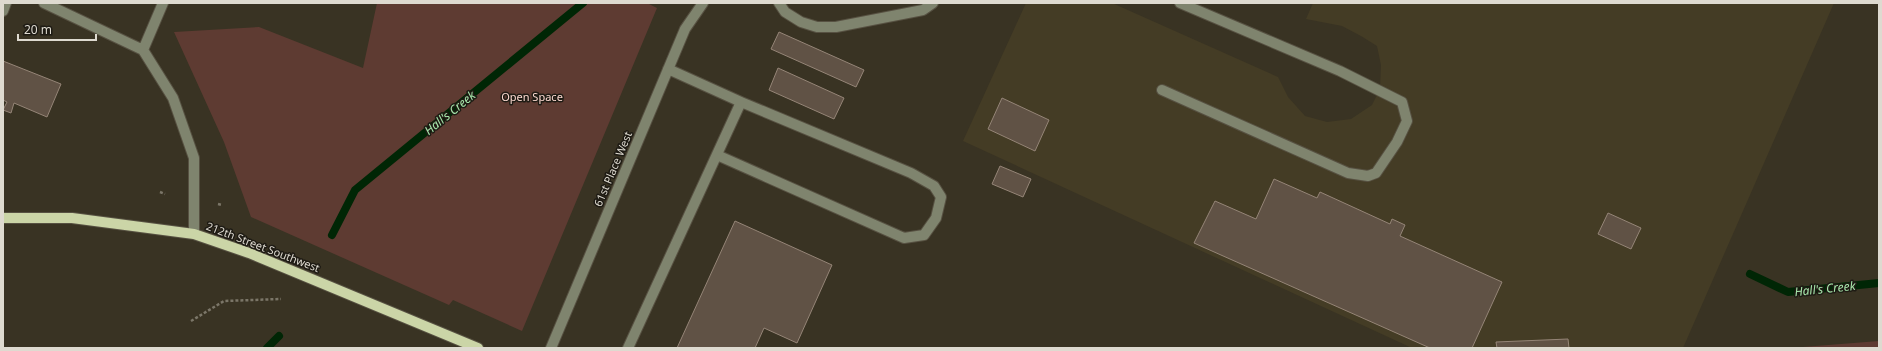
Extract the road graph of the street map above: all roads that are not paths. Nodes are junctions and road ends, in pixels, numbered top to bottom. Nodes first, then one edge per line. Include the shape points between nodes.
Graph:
1 (6, 3) edge
2 (44, 3) edge
3 (163, 3) edge
4 (703, 3) edge
5 (779, 3) edge
6 (933, 3) edge
7 (1180, 3) edge
8 (3, 11) edge
9 (143, 50) junction
10 (668, 69) junction
11 (1162, 90) dead end
12 (742, 102) junction
13 (717, 156) junction
14 (3, 218) edge
15 (194, 234) junction
16 (478, 348) edge
17 (551, 348) edge
18 (628, 348) edge

1 - 8 street
2 - 9 street
3 - 9 street
4 - 10 street, 61st Place West via 685,29
5 - 6 street via 785,12 801,22 818,27 836,27 923,10
7 - 11 street via 1340,71 1402,102 1406,121 1397,142 1376,173 1368,176 1348,173
9 - 15 street via 173,98 194,158
10 - 12 street
10 - 17 street, 61st Place West
12 - 13 street
12 - 13 street via 911,172 934,186 941,197 936,218 924,235 904,238
13 - 18 street
14 - 15 main road, 212th Street Southwest via 72,218
15 - 16 main road, 212th Street Southwest via 249,253

